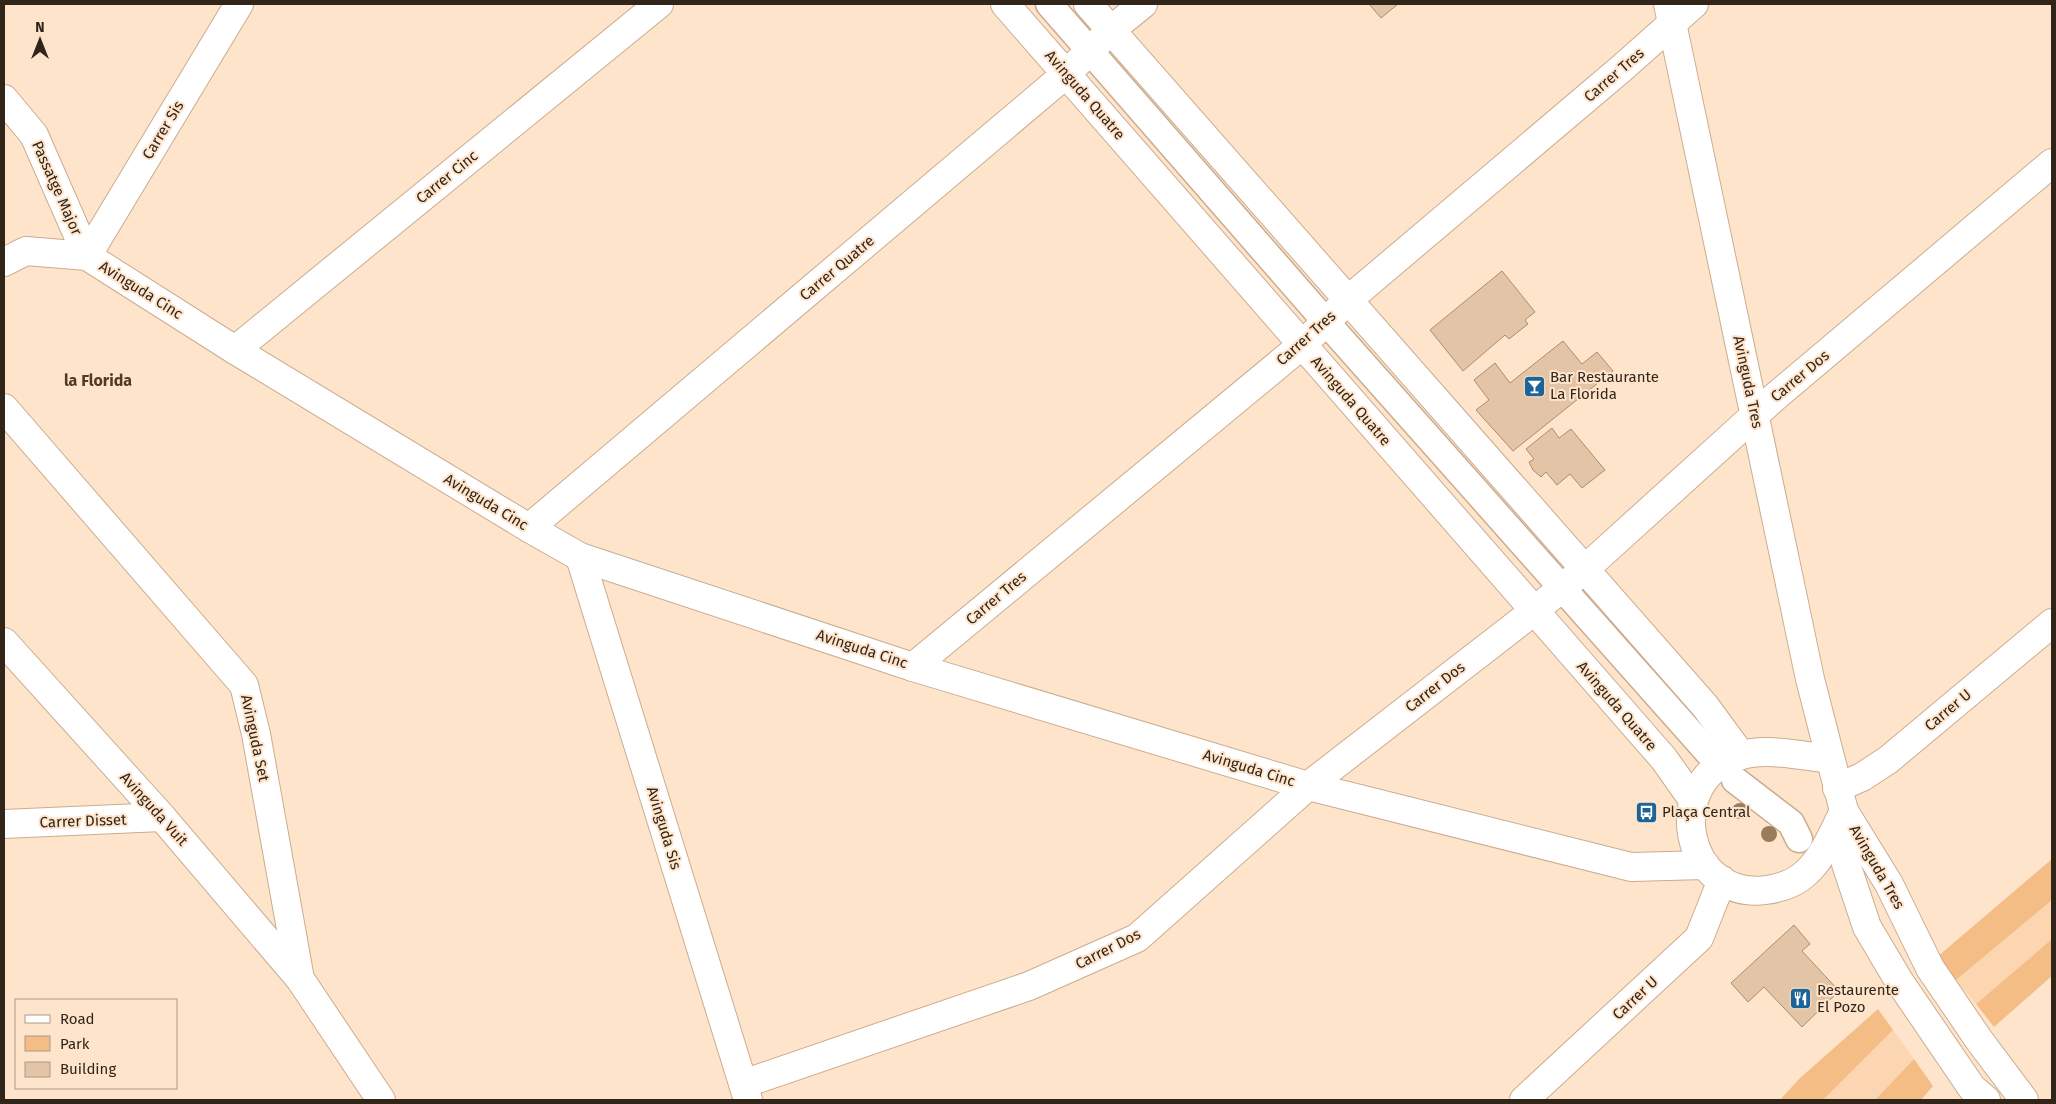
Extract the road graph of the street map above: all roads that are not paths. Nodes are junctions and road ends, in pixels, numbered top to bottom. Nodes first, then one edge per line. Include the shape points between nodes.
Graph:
1 (238, 4) edge
2 (659, 4) edge
3 (1005, 4) edge
4 (1049, 4) edge
5 (1088, 4) edge
6 (1143, 4) edge
7 (1694, 4) edge
8 (1670, 14) edge
9 (1111, 30) junction
10 (1089, 52) junction
11 (1066, 74) junction
12 (4, 99) edge
13 (2052, 163) edge
14 (87, 256) junction
15 (4, 262) edge
16 (1348, 300) junction
17 (1326, 322) junction
18 (1302, 345) junction
19 (235, 350) junction
20 (4, 408) edge
21 (1755, 415) junction
22 (529, 528) junction
23 (580, 557) junction
24 (1585, 569) junction
25 (1563, 587) junction
26 (1534, 611) junction
27 (2052, 623) edge
28 (4, 642) edge
29 (914, 667) junction
30 (1713, 758) dead end
31 (1830, 759) junction
32 (1738, 768) junction
33 (1308, 786) junction
34 (1841, 799) junction
35 (1693, 800) junction
36 (162, 817) junction
37 (4, 824) edge
38 (1799, 839) dead end
39 (1713, 873) junction
40 (300, 978) junction
41 (745, 1092) edge
42 (381, 1100) edge
43 (1524, 1100) edge
44 (1986, 1100) edge
45 (2024, 1100) edge

1 - 14 street, Carrer Sis
2 - 19 street, Carrer Cinc
3 - 11 street, Avinguda Quatre
4 - 10 street, Avinguda Quatre
5 - 9 street
6 - 9 street, Carrer Quatre
7 - 8 street, Carrer Tres
8 - 16 street, Carrer Tres via 1622,68
8 - 21 street, Avinguda Tres
9 - 10 street, Carrer Quatre
9 - 16 street
10 - 11 street, Carrer Quatre
10 - 17 street, Avinguda Quatre
11 - 18 street, Avinguda Quatre
11 - 22 street, Carrer Quatre
12 - 14 street, Passatge Major via 34,135
13 - 21 street, Carrer Dos
14 - 15 street via 26,252
14 - 19 street, Avinguda Cinc
16 - 17 street, Carrer Tres
16 - 24 street
17 - 18 street, Carrer Tres
17 - 25 street, Avinguda Quatre
18 - 26 street, Avinguda Quatre
18 - 29 street, Carrer Tres
19 - 22 street, Avinguda Cinc
20 - 40 street, Avinguda Set via 244,685 256,734
21 - 24 street, Carrer Dos
21 - 31 street, Avinguda Tres
22 - 23 street, Avinguda Cinc
23 - 29 street, Avinguda Cinc
23 - 41 street, Avinguda Sis
24 - 25 street, Carrer Dos
24 - 32 street via 1716,718
25 - 26 street, Carrer Dos
25 - 30 street, Avinguda Quatre
26 - 33 street, Carrer Dos
26 - 35 street, Avinguda Quatre via 1664,759
27 - 34 street, Carrer U via 1888,760 1862,777
28 - 36 street, Avinguda Vuit
29 - 33 street, Avinguda Cinc
31 - 32 street via 1766,753
31 - 34 street
32 - 35 street via 1719,765 1700,784
32 - 38 street via 1791,824
33 - 39 street, Avinguda Cinc via 1630,867
33 - 41 street, Carrer Dos via 1137,938 1029,986
34 - 39 street via 1827,844 1806,874 1789,884 1769,890 1748,890
34 - 44 street, Avinguda Tres via 1846,864 1867,927 1899,981 1972,1088
34 - 45 street, Avinguda Tres via 1889,884 1930,968
35 - 39 street via 1691,834 1698,855
36 - 37 street, Carrer Disset
36 - 40 street, Avinguda Vuit
39 - 43 street, Carrer U via 1699,938
40 - 42 street, Avinguda Set

